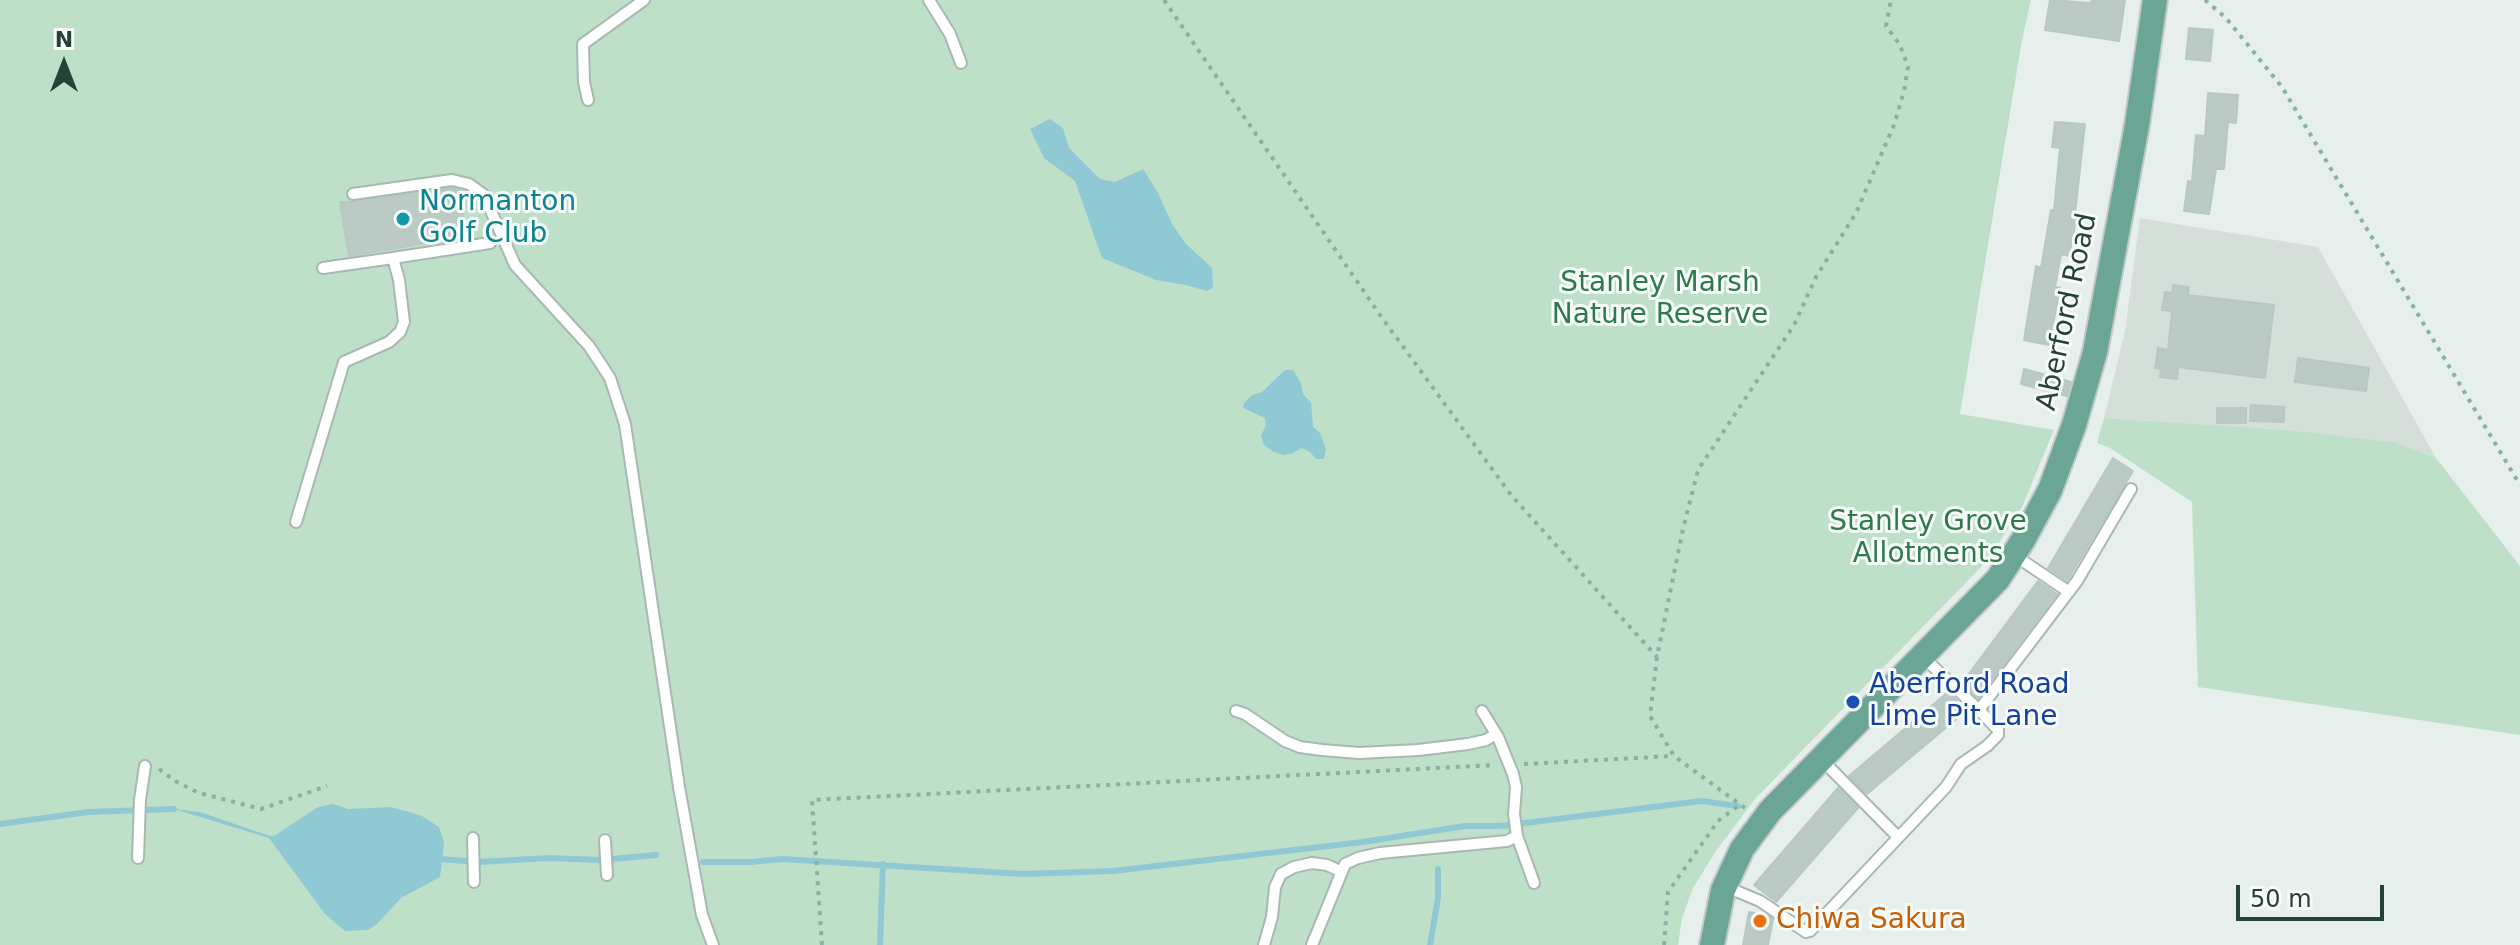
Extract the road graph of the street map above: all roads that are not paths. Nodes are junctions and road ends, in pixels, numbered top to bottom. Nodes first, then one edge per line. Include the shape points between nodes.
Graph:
1 (644, 0) edge
2 (929, 0) edge
3 (2155, 0) edge
4 (961, 63) dead end
5 (588, 100) dead end
6 (353, 194) dead end
7 (490, 243) dead end
8 (393, 258) junction
9 (323, 268) dead end
10 (2131, 489) dead end
11 (296, 522) dead end
12 (2014, 555) junction
13 (2069, 592) junction
14 (1922, 656) junction
15 (1979, 710) junction
16 (1236, 711) dead end
17 (1482, 711) dead end
18 (1496, 734) junction
19 (1821, 759) junction
20 (145, 766) dead end
21 (1517, 836) junction
22 (1898, 837) junction
23 (605, 843) dead end
24 (472, 844) dead end
25 (138, 858) dead end
26 (607, 871) dead end
27 (1342, 872) junction
28 (474, 879) dead end
29 (1534, 883) dead end
30 (1736, 891) dead end
31 (713, 945) edge
32 (1264, 945) edge
33 (1312, 945) edge
34 (1712, 945) edge

1 - 5 lane via 583,44
2 - 4 lane
3 - 12 main road, Aberford Road via 2095,352 2050,490
6 - 31 lane via 452,180 469,184 484,195 515,265 589,346 610,378 625,424 679,787 702,915
7 - 8 lane
8 - 9 lane
8 - 11 lane via 404,322 389,342 344,362
10 - 13 lane
12 - 13 lane
12 - 14 main road, Aberford Road via 1998,579
13 - 15 lane
14 - 15 lane
14 - 19 main road, Aberford Road
15 - 22 lane via 1998,735 1961,764
16 - 18 lane via 1285,741 1322,750 1418,750 1468,744
17 - 18 lane
18 - 21 lane via 1516,787
19 - 22 lane
19 - 34 main road, Aberford Road via 1770,811 1742,849 1723,890
20 - 25 lane
21 - 27 lane via 1380,853 1345,864
21 - 29 lane
22 - 30 lane via 1810,931
23 - 26 lane
24 - 28 lane
27 - 32 lane via 1312,863 1281,874
27 - 33 lane

